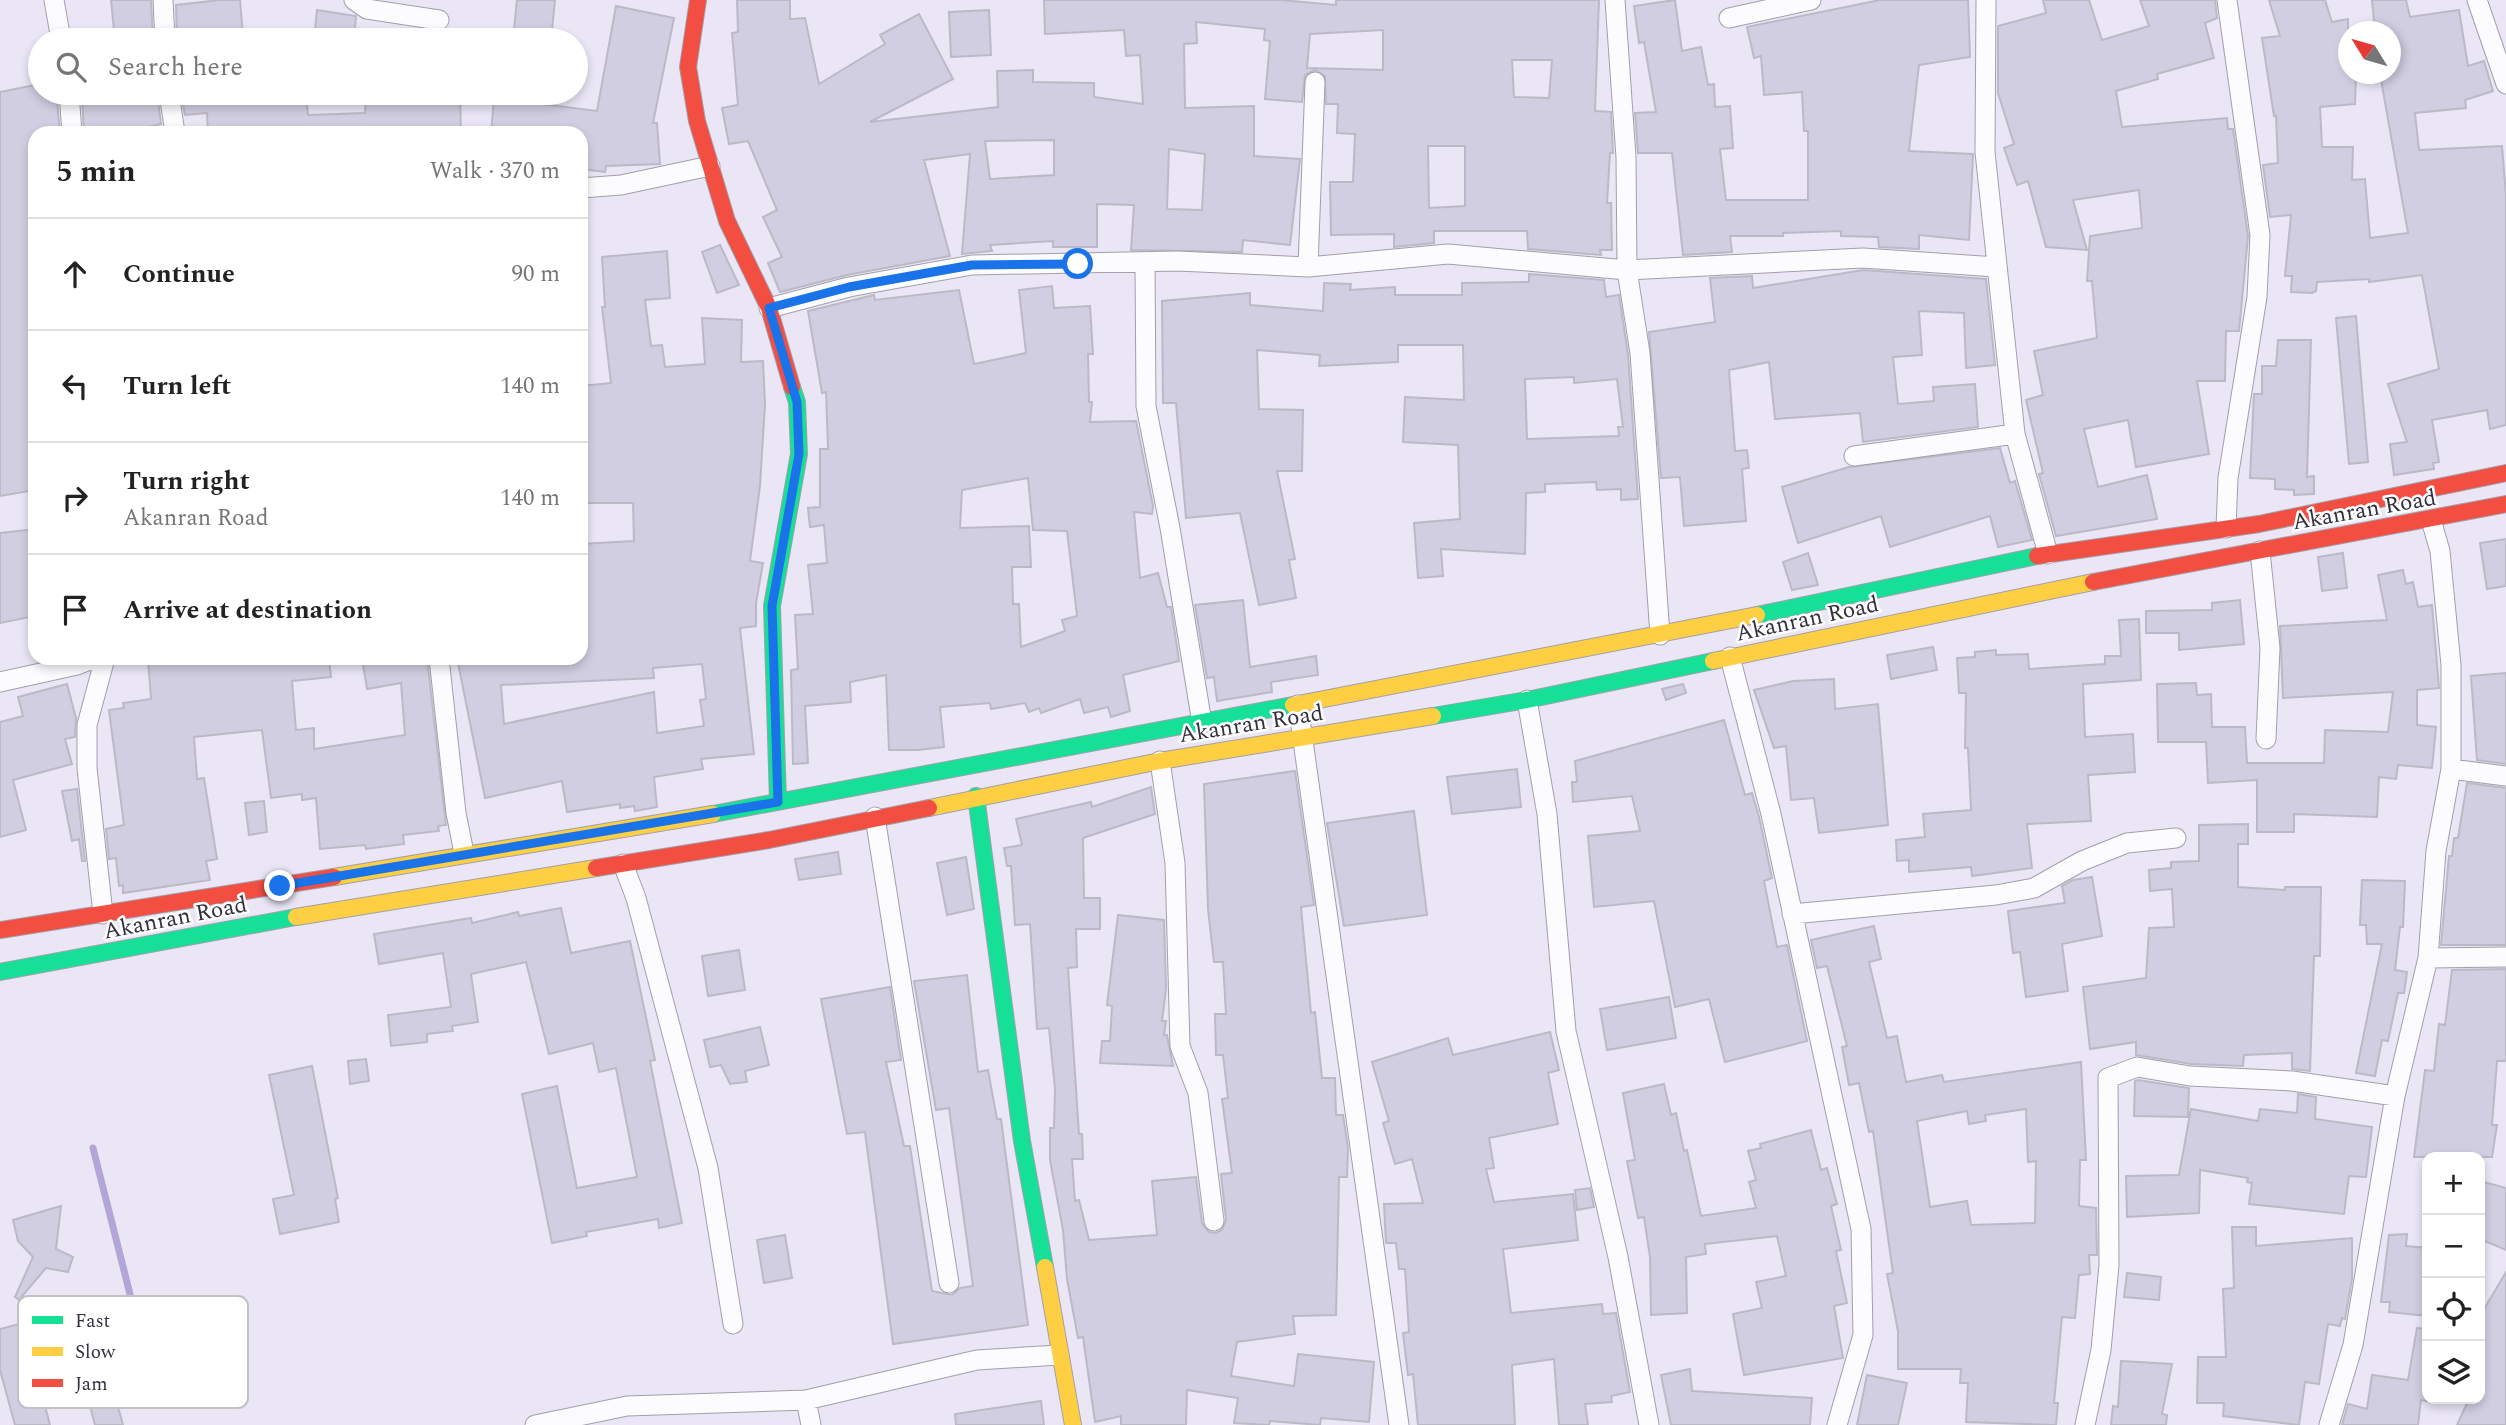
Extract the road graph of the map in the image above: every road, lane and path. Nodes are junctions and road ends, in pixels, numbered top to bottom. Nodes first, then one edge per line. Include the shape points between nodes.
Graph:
1 (54, 0) edge
2 (163, 0) edge
3 (354, 0) edge
4 (698, 0) edge
5 (1615, 0) edge
6 (1811, 0) edge
7 (1986, 0) edge
8 (2227, 0) edge
9 (2477, 0) edge
10 (1729, 18) dead end
11 (439, 20) dead end
12 (59, 28) edge
13 (164, 28) edge
14 (1315, 82) dead end
15 (2506, 85) edge
16 (70, 105) edge
17 (171, 105) edge
18 (71, 126) edge
19 (174, 126) edge
20 (710, 166) junction
21 (588, 187) edge
22 (1144, 262) junction
23 (1308, 267) junction
24 (1997, 267) junction
25 (1627, 270) junction
26 (769, 308) junction
27 (2015, 433) junction
28 (1854, 456) dead end
29 (2506, 473) edge
30 (2506, 504) edge
31 (2431, 520) junction
32 (2226, 528) junction
33 (2260, 551) junction
34 (2048, 554) junction
35 (1660, 635) junction
36 (1730, 657) junction
37 (77, 665) edge
38 (103, 665) edge
39 (440, 665) edge
40 (0, 682) edge
41 (1527, 701) junction
42 (1298, 705) junction
43 (1202, 723) junction
44 (1303, 738) junction
45 (2266, 738) dead end
46 (1160, 761) junction
47 (2451, 769) junction
48 (2506, 776) edge
49 (976, 796) junction
50 (778, 802) junction
51 (875, 817) junction
52 (2176, 838) dead end
53 (464, 853) junction
54 (622, 864) junction
55 (103, 914) junction
56 (1792, 914) junction
57 (0, 930) edge
58 (2506, 957) edge
59 (2428, 958) junction
60 (0, 972) edge
61 (2395, 1096) junction
62 (1214, 1221) dead end
63 (949, 1283) dead end
64 (733, 1324) dead end
65 (1059, 1355) junction
66 (806, 1400) junction
67 (535, 1425) edge
68 (811, 1425) edge
69 (1073, 1425) edge
70 (1399, 1425) edge
71 (1649, 1425) edge
72 (1838, 1425) edge
73 (2085, 1425) edge
74 (2329, 1425) edge

1 - 12 street
2 - 13 street
3 - 11 street via 367,9
4 - 20 main road via 688,67 696,121
5 - 25 street via 1626,158
6 - 10 street
7 - 24 street via 1985,152
8 - 32 street via 2260,235 2257,297 2228,478
9 - 15 street
14 - 23 street
16 - 18 street
17 - 19 street
20 - 21 street
20 - 26 main road via 727,221
22 - 23 street
22 - 26 street via 972,265 849,287
22 - 43 street via 1146,406
23 - 25 street via 1448,254
24 - 25 street via 1863,258
24 - 27 street
25 - 35 street via 1640,353
26 - 50 main road via 797,402 799,454 772,606
27 - 28 street
27 - 34 street
29 - 32 main road, Akanran Road
30 - 31 main road, Akanran Road
31 - 33 main road, Akanran Road
31 - 47 street via 2440,551 2451,665
32 - 34 main road, Akanran Road
33 - 36 main road, Akanran Road
33 - 45 street via 2270,648
34 - 35 main road, Akanran Road
35 - 42 main road, Akanran Road
36 - 41 main road, Akanran Road
36 - 56 street via 1772,814
37 - 40 street
38 - 55 street via 87,725 87,768
39 - 53 street
41 - 44 main road, Akanran Road
41 - 71 street via 1547,814 1566,1031 1619,1257
42 - 43 main road, Akanran Road
42 - 44 street
43 - 50 main road, Akanran Road
44 - 46 main road, Akanran Road
44 - 70 street
46 - 49 main road, Akanran Road
46 - 62 street via 1175,863 1180,1046 1198,1093
47 - 48 street
47 - 59 street via 2436,852
49 - 51 main road, Akanran Road
49 - 65 main road via 1022,1141
50 - 53 main road, Akanran Road
51 - 54 main road, Akanran Road
51 - 63 street
52 - 56 street via 2127,843 2034,888
53 - 55 main road, Akanran Road
54 - 60 main road, Akanran Road via 282,919
54 - 64 street via 636,898 709,1168
55 - 57 main road, Akanran Road
56 - 72 street via 1861,1229 1863,1335
58 - 59 street
59 - 61 street
61 - 73 street via 2137,1067 2108,1078 2109,1265 2101,1350
61 - 74 street via 2353,1345
65 - 66 street via 977,1360
65 - 69 main road
66 - 67 street via 627,1406
66 - 68 street

